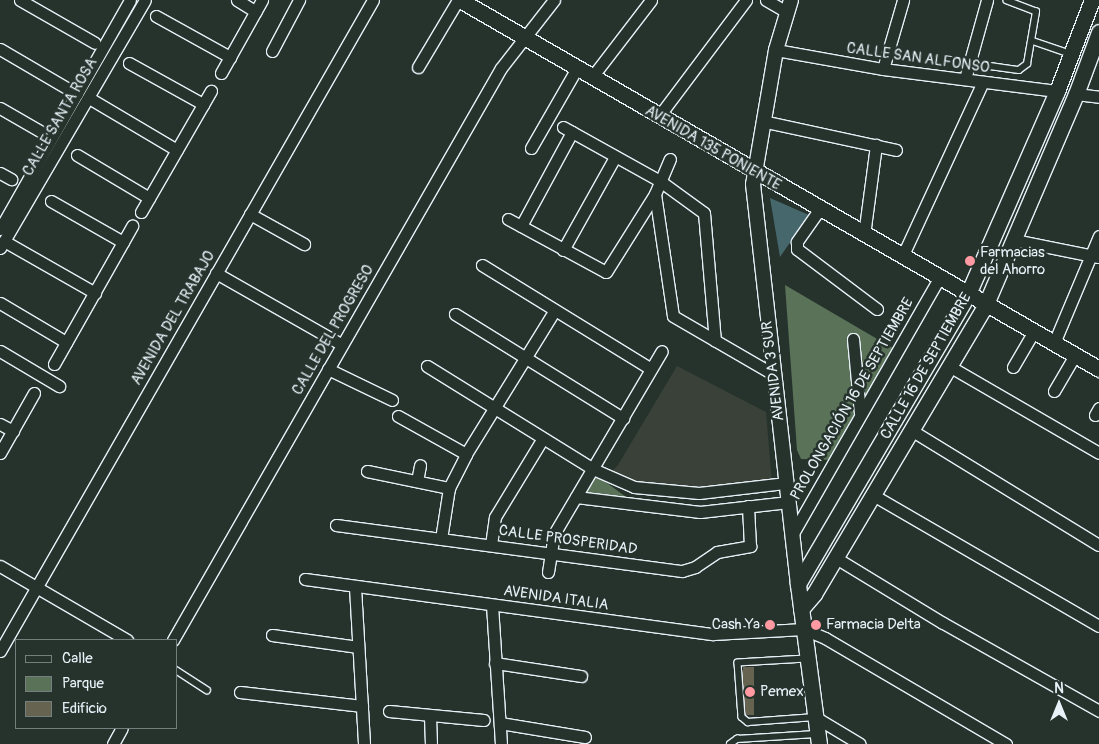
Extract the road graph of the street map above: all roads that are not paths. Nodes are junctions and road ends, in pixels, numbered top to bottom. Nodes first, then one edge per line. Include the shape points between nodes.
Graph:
1 (20, 0) edge
2 (130, 0) edge
3 (145, 0) edge
4 (237, 0) edge
5 (262, 0) edge
6 (299, 0) edge
7 (373, 0) edge
8 (459, 0) edge
9 (554, 0) edge
10 (651, 0) edge
11 (746, 0) edge
12 (766, 0) edge
13 (903, 0) edge
14 (987, 0) edge
15 (1092, 0) edge
16 (1007, 1) edge
17 (789, 6) edge
18 (256, 12) junction
19 (156, 16) dead end
20 (1099, 32) edge
21 (523, 37) junction
22 (1033, 41) junction
23 (94, 43) dead end
24 (0, 49) edge
25 (776, 50) junction
26 (272, 51) dead end
27 (1071, 54) junction
28 (230, 57) junction
29 (129, 63) dead end
30 (990, 66) dead end
31 (418, 67) dead end
32 (577, 68) junction
33 (883, 69) junction
34 (221, 73) dead end
35 (592, 77) junction
36 (965, 80) junction
37 (983, 82) junction
38 (211, 91) dead end
39 (1057, 91) junction
40 (77, 94) junction
41 (1076, 94) junction
42 (1099, 97) edge
43 (89, 98) junction
44 (203, 104) junction
45 (0, 108) edge
46 (64, 116) junction
47 (659, 116) junction
48 (762, 121) junction
49 (75, 122) junction
50 (40, 131) dead end
51 (876, 145) junction
52 (530, 148) dead end
53 (177, 150) junction
54 (896, 150) dead end
55 (78, 155) dead end
56 (615, 157) junction
57 (670, 159) dead end
58 (753, 171) junction
59 (0, 173) edge
60 (11, 179) dead end
61 (660, 182) junction
62 (655, 194) junction
63 (149, 198) junction
64 (51, 201) dead end
65 (819, 210) junction
66 (142, 212) dead end
67 (250, 214) junction
68 (508, 219) dead end
69 (132, 226) dead end
70 (521, 226) junction
71 (0, 229) edge
72 (864, 235) junction
73 (1099, 236) edge
74 (1014, 240) junction
75 (123, 242) junction
76 (304, 244) dead end
77 (2, 245) edge
78 (563, 250) junction
79 (902, 257) junction
80 (1095, 257) edge
81 (482, 265) dead end
82 (216, 273) junction
83 (939, 278) junction
84 (95, 293) junction
85 (968, 294) junction
86 (0, 303) edge
87 (986, 304) junction
88 (878, 309) dead end
89 (555, 310) junction
90 (455, 314) dead end
91 (1034, 331) junction
92 (853, 339) dead end
93 (715, 341) junction
94 (66, 342) junction
95 (1054, 343) junction
96 (342, 345) junction
97 (0, 351) edge
98 (662, 351) dead end
99 (1076, 355) junction
100 (525, 357) junction
101 (54, 364) dead end
102 (427, 366) dead end
103 (949, 366) junction
104 (1013, 367) dead end
105 (328, 369) junction
106 (651, 369) junction
107 (1099, 369) edge
108 (773, 374) junction
109 (59, 386) dead end
110 (1054, 391) dead end
111 (34, 393) dead end
112 (392, 400) dead end
113 (494, 408) junction
114 (860, 413) junction
115 (398, 416) dead end
116 (623, 418) junction
117 (0, 424) edge
118 (911, 430) junction
119 (13, 431) junction
120 (543, 438) junction
121 (0, 453) edge
122 (1099, 453) edge
123 (466, 454) junction
124 (420, 465) dead end
125 (593, 469) junction
126 (367, 471) dead end
127 (417, 481) junction
128 (786, 483) junction
129 (634, 487) junction
130 (450, 488) junction
131 (873, 495) junction
132 (576, 498) junction
133 (788, 502) junction
134 (632, 506) junction
135 (748, 506) junction
136 (336, 525) dead end
137 (792, 535) junction
138 (441, 539) junction
139 (1099, 544) edge
140 (491, 545) junction
141 (550, 552) junction
142 (836, 558) junction
143 (0, 566) edge
144 (548, 572) dead end
145 (305, 579) dead end
146 (798, 584) junction
147 (36, 587) junction
148 (355, 587) junction
149 (492, 605) junction
150 (801, 609) junction
151 (1099, 626) edge
152 (804, 629) junction
153 (272, 635) dead end
154 (125, 639) edge
155 (174, 639) edge
156 (358, 647) junction
157 (0, 651) edge
158 (808, 658) junction
159 (495, 663) junction
160 (178, 671) edge
161 (581, 676) dead end
162 (207, 690) dead end
163 (240, 692) dead end
164 (362, 706) junction
165 (389, 711) dead end
166 (1099, 711) edge
167 (430, 716) junction
168 (816, 717) junction
169 (484, 720) dead end
170 (500, 723) junction
171 (121, 729) edge
172 (585, 737) dead end
173 (770, 737) junction
174 (818, 739) edge
175 (113, 744) edge
176 (364, 744) edge
177 (431, 744) edge
178 (501, 744) edge
179 (730, 744) edge
180 (771, 744) edge
181 (860, 744) edge
182 (1006, 744) edge

1 - 23 street
2 - 40 street, CALLE SANTA ROSA
3 - 43 street, CALLE SANTA ROSA
4 - 18 street
5 - 18 street
6 - 26 street
7 - 67 street, AVENIDA DEL TRABAJO
8 - 21 main road, AVENIDA 135 PONIENTE
8 - 31 street
9 - 21 street, CALLE DEL PROGRESO
10 - 35 street
11 - 47 street
12 - 17 street
13 - 33 street
14 - 36 street
15 - 27 main road, CALLE 16 DE SEPTIEMBRE
16 - 22 lane via 1036,12
17 - 25 street, AVENIDA 3 SUR
18 - 28 street
19 - 28 street
20 - 41 main road, CALLE 16 DE SEPTIEMBRE
21 - 32 main road, AVENIDA 135 PONIENTE
21 - 96 street, CALLE DEL PROGRESO via 501,68
22 - 27 lane
22 - 30 lane via 1025,68
24 - 40 street
25 - 33 street, CALLE SAN ALFONSO
25 - 48 street, AVENIDA 3 SUR
27 - 39 main road, CALLE 16 DE SEPTIEMBRE
28 - 34 street
29 - 44 street
32 - 35 main road, AVENIDA 135 PONIENTE
32 - 52 street
33 - 36 street, CALLE SAN ALFONSO
35 - 47 main road, AVENIDA 135 PONIENTE
36 - 37 street, CALLE SAN ALFONSO
37 - 39 street, CALLE SAN ALFONSO
37 - 79 street
38 - 44 street
39 - 85 main road, CALLE 16 DE SEPTIEMBRE
40 - 46 street, CALLE SANTA ROSA
41 - 42 street
41 - 74 main road, CALLE 16 DE SEPTIEMBRE
43 - 49 street, CALLE SANTA ROSA
43 - 53 street
44 - 53 street
45 - 50 street
46 - 49 street
46 - 71 street, CALLE SANTA ROSA
47 - 58 main road, AVENIDA 135 PONIENTE
48 - 51 street
48 - 58 street, AVENIDA 3 SUR
49 - 77 street, CALLE SANTA ROSA
51 - 54 street
51 - 72 street
53 - 63 street
55 - 63 street
56 - 61 street
56 - 70 street via 567,130
56 - 78 street
57 - 61 street
58 - 65 main road, AVENIDA 135 PONIENTE
58 - 108 street, AVENIDA 3 SUR
59 - 60 street
61 - 62 street
61 - 93 street via 704,213
62 - 78 street via 606,272
62 - 93 street via 670,311 677,320
63 - 66 street
64 - 75 street
65 - 72 main road, AVENIDA 135 PONIENTE
65 - 88 street via 797,242 798,249
67 - 76 street
67 - 82 street, AVENIDA DEL TRABAJO
68 - 70 street
69 - 75 street
70 - 78 street
72 - 79 main road, AVENIDA 135 PONIENTE
73 - 80 street
74 - 80 street
74 - 87 main road, CALLE 16 DE SEPTIEMBRE
75 - 84 street
77 - 84 street
79 - 83 main road, AVENIDA 135 PONIENTE
80 - 95 street
81 - 89 street
82 - 96 street
82 - 147 street, AVENIDA DEL TRABAJO
83 - 85 main road, AVENIDA 135 PONIENTE
83 - 114 street, PROLONGACIÓN 16 DE SEPTIEMBRE
84 - 94 street
85 - 87 main road, AVENIDA 135 PONIENTE
85 - 146 main road, CALLE 16 DE SEPTIEMBRE
86 - 94 street
87 - 91 main road, AVENIDA 135 PONIENTE
87 - 103 main road, CALLE 16 DE SEPTIEMBRE
89 - 100 street
89 - 106 street
90 - 100 street
91 - 95 main road, AVENIDA 135 PONIENTE
91 - 104 street
92 - 114 street
93 - 108 street
94 - 101 street
95 - 99 main road, AVENIDA 135 PONIENTE
96 - 105 street, CALLE DEL PROGRESO
97 - 109 street
98 - 106 street
99 - 107 main road, AVENIDA 135 PONIENTE
99 - 110 street
100 - 113 street
100 - 116 street
102 - 113 street
103 - 118 main road, CALLE 16 DE SEPTIEMBRE
103 - 122 street
105 - 112 street
105 - 155 street, CALLE DEL PROGRESO
106 - 116 street
108 - 128 street, AVENIDA 3 SUR
111 - 119 street
113 - 120 street
113 - 123 street
114 - 137 street, PROLONGACIÓN 16 DE SEPTIEMBRE
115 - 123 street
116 - 125 street
117 - 119 street
118 - 131 main road, CALLE 16 DE SEPTIEMBRE
118 - 139 street
119 - 121 street
120 - 125 street
120 - 140 street via 495,517
123 - 130 street
124 - 127 street
125 - 129 street
125 - 132 street
126 - 127 street
127 - 130 street
128 - 129 street via 699,494
128 - 133 street, AVENIDA 3 SUR
129 - 134 street
130 - 138 street
131 - 142 main road, CALLE 16 DE SEPTIEMBRE
131 - 151 street
132 - 134 street
132 - 141 street via 554,534
133 - 135 street
133 - 137 street, AVENIDA 3 SUR
134 - 135 street via 700,512
135 - 141 street, CALLE PROSPERIDAD via 750,546 717,552 689,570
136 - 138 street, CALLE PROSPERIDAD
137 - 146 street, AVENIDA 3 SUR
138 - 140 street, CALLE PROSPERIDAD
140 - 141 street, CALLE PROSPERIDAD
141 - 144 street
142 - 150 main road, CALLE 16 DE SEPTIEMBRE
142 - 166 street
143 - 147 street
145 - 148 street, AVENIDA ITALIA
146 - 150 main road, AVENIDA 3 SUR
147 - 154 street
147 - 157 street, AVENIDA DEL TRABAJO
148 - 149 street, AVENIDA ITALIA
148 - 156 street
149 - 152 street, AVENIDA ITALIA via 713,634
149 - 159 street
150 - 152 main road, AVENIDA 3 SUR
152 - 158 main road, AVENIDA 3 SUR
152 - 182 street
153 - 156 street
156 - 164 street
158 - 168 main road, AVENIDA 3 SUR
158 - 168 lane via 738,663 742,717 748,722
159 - 161 street
159 - 170 street
160 - 162 lane
163 - 164 street
164 - 176 street
165 - 167 street
167 - 169 street
167 - 177 street
168 - 174 main road, AVENIDA 3 SUR
168 - 181 street
170 - 172 street
170 - 178 street
171 - 175 street
173 - 174 lane
173 - 179 lane via 737,739
173 - 180 lane

